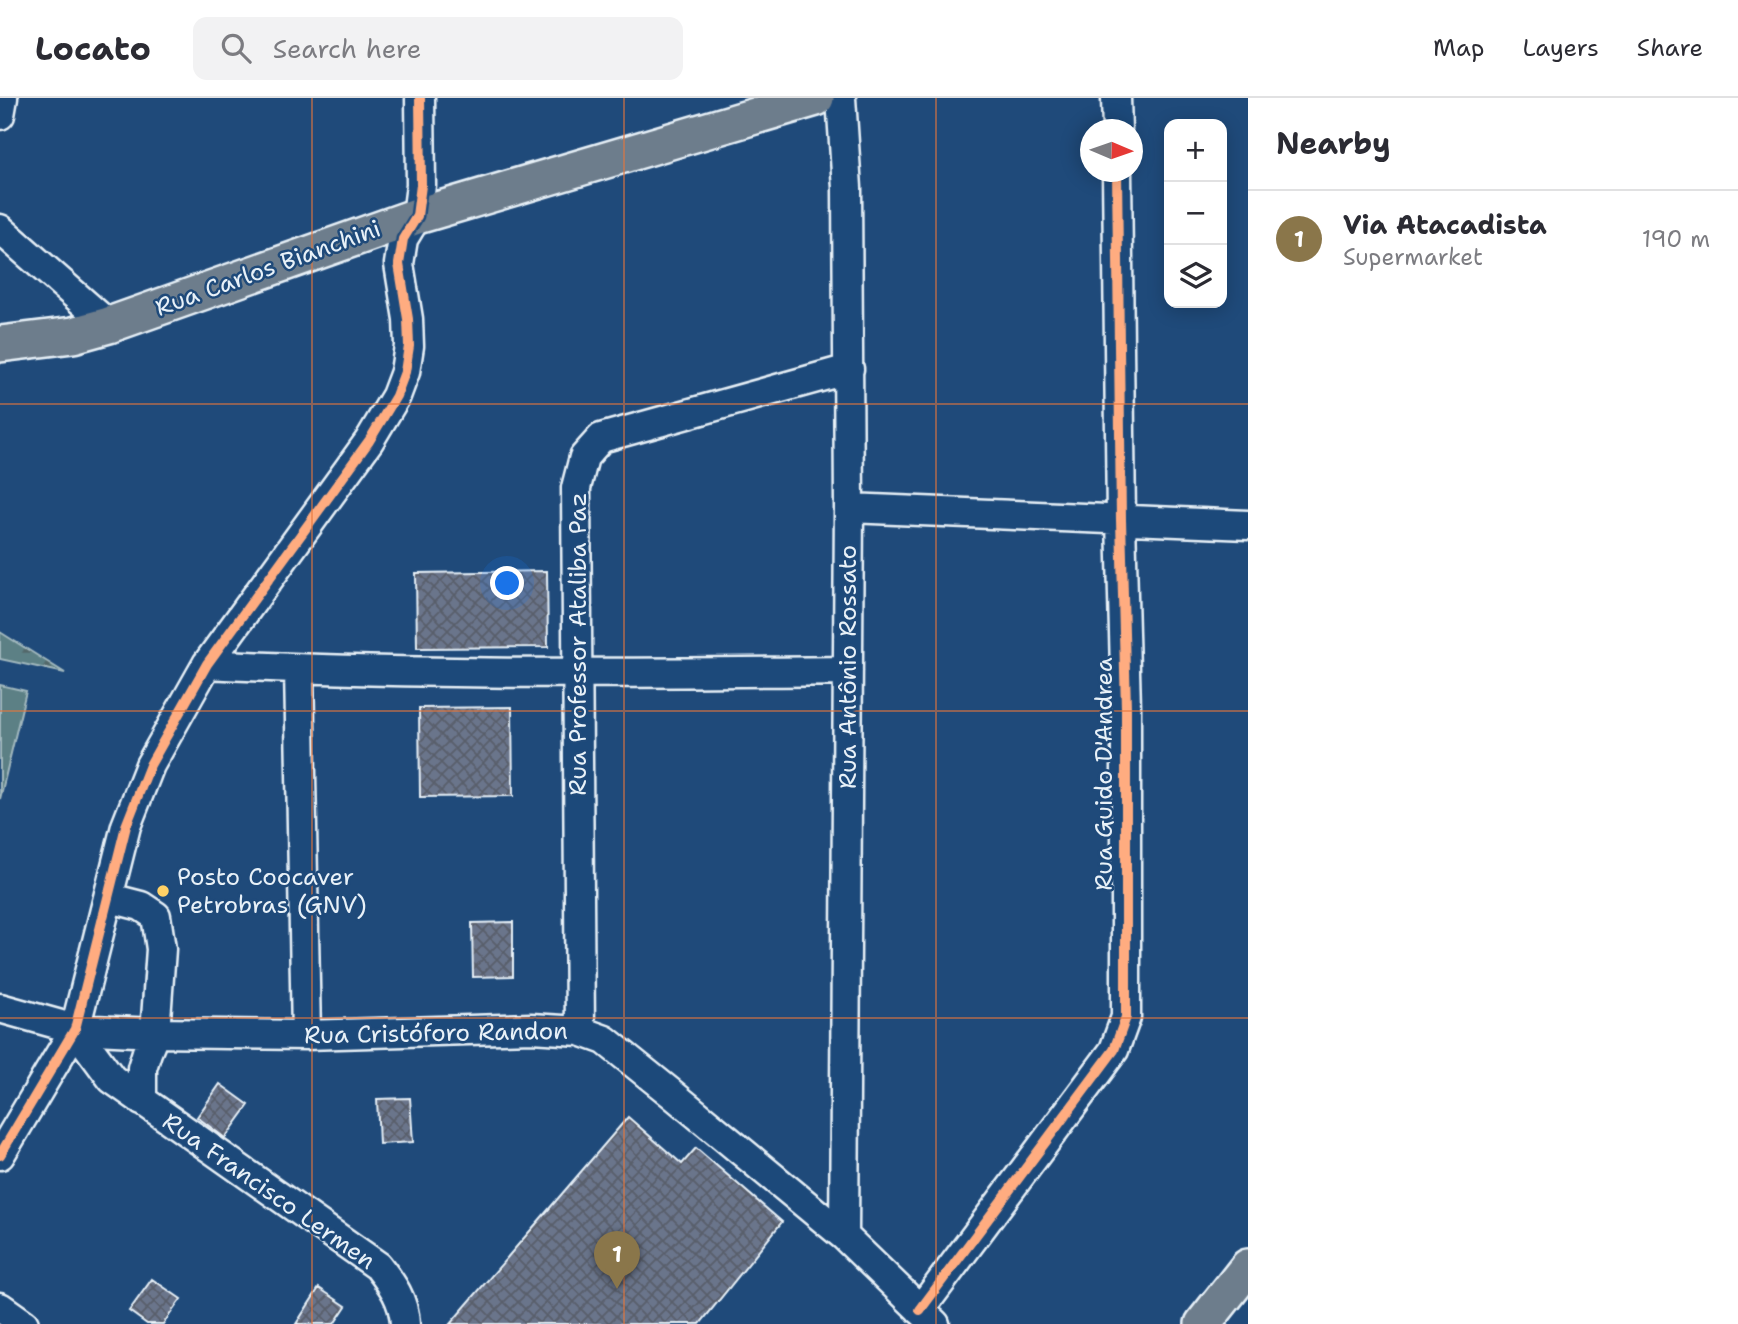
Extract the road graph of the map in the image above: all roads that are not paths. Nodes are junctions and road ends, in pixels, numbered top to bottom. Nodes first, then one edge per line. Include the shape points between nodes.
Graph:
1 (3, 98) edge
2 (420, 98) edge
3 (816, 98) edge
4 (841, 98) edge
5 (1116, 98) edge
6 (0, 115) edge
7 (1117, 119) edge
8 (1117, 182) edge
9 (417, 216) junction
10 (0, 229) edge
11 (109, 325) junction
12 (0, 344) edge
13 (849, 369) junction
14 (849, 508) junction
15 (1121, 520) junction
16 (1248, 525) edge
17 (207, 664) junction
18 (299, 669) junction
19 (848, 671) junction
20 (576, 673) junction
21 (110, 898) junction
22 (0, 1008) edge
23 (75, 1029) junction
24 (580, 1031) junction
25 (155, 1033) junction
26 (306, 1035) junction
27 (142, 1101) junction
28 (0, 1154) edge
29 (844, 1236) junction
30 (1248, 1267) edge
31 (0, 1307) edge
32 (928, 1317) edge
33 (24, 1324) edge
34 (405, 1324) edge
35 (1203, 1324) edge

1 - 6 street
2 - 9 street
3 - 9 main road, Rua Carlos Bianchini
4 - 13 street, Rua Antônio Rossato
5 - 7 street
8 - 15 street, Rua Guido D'Andrea
9 - 11 main road, Rua Carlos Bianchini
9 - 17 street via 403,239 399,264 409,346 396,396 369,441
10 - 11 street
11 - 12 main road, Rua Carlos Bianchini via 73,335
13 - 14 street, Rua Antônio Rossato
13 - 20 street, Rua Professor Ataliba Paz via 601,438 584,457 576,488
14 - 15 street
14 - 19 street, Rua Antônio Rossato
15 - 16 street
15 - 32 street, Rua Guido D'Andrea via 1126,1017 1114,1050
17 - 18 street
17 - 21 street via 150,765 126,826
18 - 20 street
18 - 26 street
19 - 20 street
19 - 29 street, Rua Antônio Rossato
20 - 24 street, Rua Professor Ataliba Paz
21 - 23 street
21 - 25 street, Rua Francisco Lermen via 141,906 156,916 161,949
22 - 23 street, Rua Cristóforo Randon
23 - 25 street, Rua Cristóforo Randon
23 - 27 street, Rua Francisco Lermen via 113,1079
23 - 28 street
24 - 26 street, Rua Cristóforo Randon via 531,1028
24 - 29 street, Rua Cristóforo Randon via 605,1040
25 - 26 street, Rua Cristóforo Randon
25 - 27 street, Rua Francisco Lermen via 142,1068
27 - 34 street, Rua Francisco Lermen via 378,1266 396,1290
29 - 32 street, Rua Cristóforo Randon
30 - 35 main road
31 - 33 street

